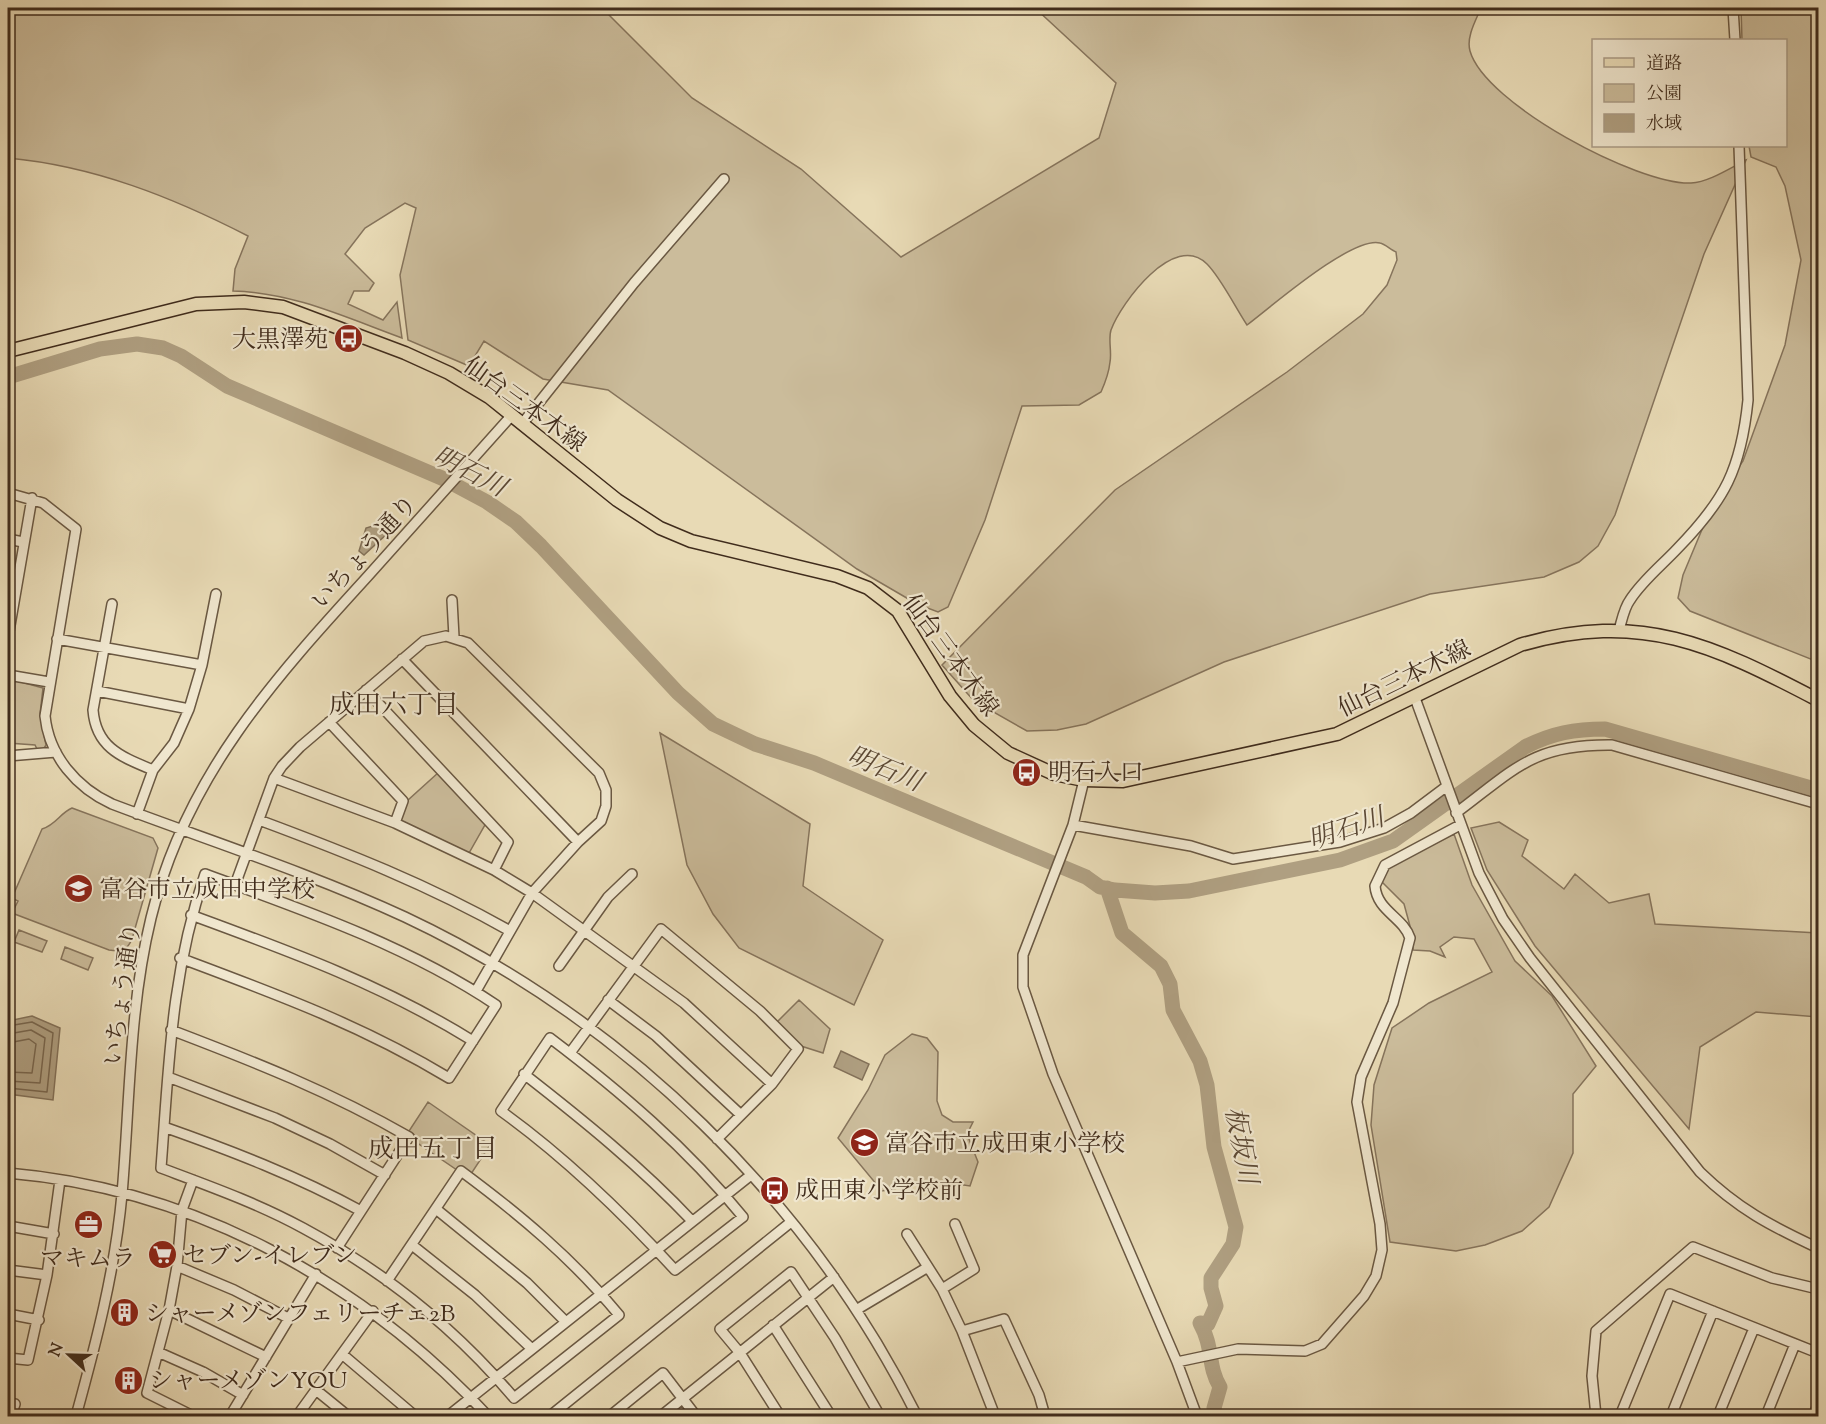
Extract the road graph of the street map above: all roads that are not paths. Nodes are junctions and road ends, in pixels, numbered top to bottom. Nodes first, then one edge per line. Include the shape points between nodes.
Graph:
1 (1733, 8) edge
2 (1735, 39) edge
3 (1739, 147) edge
4 (724, 179) dead end
5 (8, 351) edge
6 (517, 419) junction
7 (8, 493) edge
8 (32, 498) junction
9 (8, 539) edge
10 (23, 542) junction
11 (12, 584) edge
12 (216, 594) dead end
13 (452, 600) dead end
14 (112, 604) dead end
15 (1619, 630) junction
16 (8, 632) edge
17 (454, 637) junction
18 (57, 639) junction
19 (105, 648) junction
20 (402, 659) junction
21 (202, 665) junction
22 (8, 675) edge
23 (49, 682) junction
24 (366, 690) junction
25 (97, 691) junction
26 (1415, 698) junction
27 (1818, 700) edge
28 (189, 709) junction
29 (329, 722) junction
30 (56, 752) junction
31 (8, 756) edge
32 (153, 770) junction
33 (274, 778) junction
34 (1084, 780) junction
35 (1448, 787) junction
36 (1818, 804) edge
37 (1456, 812) junction
38 (137, 814) junction
39 (259, 820) junction
40 (395, 823) junction
41 (1073, 825) junction
42 (1460, 825) junction
43 (182, 830) junction
44 (578, 842) junction
45 (246, 854) junction
46 (494, 870) junction
47 (632, 874) dead end
48 (235, 885) junction
49 (532, 893) junction
50 (191, 915) junction
51 (583, 929) junction
52 (510, 931) junction
53 (180, 958) junction
54 (492, 962) junction
55 (634, 965) junction
56 (559, 966) dead end
57 (476, 991) junction
58 (608, 1000) junction
59 (589, 1027) junction
60 (171, 1030) junction
61 (472, 1041) junction
62 (570, 1053) junction
63 (524, 1074) junction
64 (168, 1077) junction
65 (772, 1084) junction
66 (741, 1115) junction
67 (164, 1127) junction
68 (717, 1138) junction
69 (8, 1173) edge
70 (751, 1174) junction
71 (385, 1175) junction
72 (60, 1180) junction
73 (193, 1180) junction
74 (122, 1194) junction
75 (725, 1195) junction
76 (436, 1209) junction
77 (182, 1210) junction
78 (361, 1211) junction
79 (692, 1221) junction
80 (791, 1222) junction
81 (955, 1224) dead end
82 (8, 1226) edge
83 (54, 1234) junction
84 (907, 1234) dead end
85 (411, 1245) junction
86 (337, 1248) junction
87 (1818, 1248) edge
88 (656, 1250) junction
89 (177, 1266) junction
90 (928, 1267) junction
91 (8, 1270) edge
92 (316, 1274) junction
93 (47, 1275) junction
94 (834, 1277) junction
95 (387, 1281) junction
96 (942, 1289) junction
97 (1818, 1289) edge
98 (602, 1294) junction
99 (808, 1298) junction
100 (169, 1310) junction
101 (856, 1310) junction
102 (372, 1311) junction
103 (1713, 1311) junction
104 (8, 1314) edge
105 (288, 1318) junction
106 (39, 1320) junction
107 (566, 1322) junction
108 (773, 1325) junction
109 (1754, 1328) junction
110 (962, 1331) junction
111 (1795, 1344) junction
112 (532, 1349) junction
113 (158, 1352) junction
114 (740, 1353) junction
115 (1818, 1353) edge
116 (342, 1354) junction
117 (266, 1357) junction
118 (8, 1358) edge
119 (1177, 1362) junction
120 (496, 1377) junction
121 (316, 1390) junction
122 (243, 1395) junction
123 (471, 1398) junction
124 (683, 1398) junction
125 (8, 1403) edge
126 (1818, 1404) edge
127 (11, 1416) edge
128 (76, 1416) edge
129 (192, 1416) edge
130 (230, 1416) edge
131 (297, 1416) edge
132 (348, 1416) edge
133 (415, 1416) edge
134 (448, 1416) edge
135 (488, 1416) edge
136 (550, 1416) edge
137 (610, 1416) edge
138 (661, 1416) edge
139 (696, 1416) edge
140 (780, 1416) edge
141 (831, 1416) edge
142 (880, 1416) edge
143 (916, 1416) edge
144 (995, 1416) edge
145 (1045, 1416) edge
146 (1197, 1416) edge
147 (1596, 1416) edge
148 (1620, 1416) edge
149 (1671, 1416) edge
150 (1718, 1416) edge
151 (1766, 1416) edge
152 (1814, 1416) edge

1 - 2 street
3 - 15 street via 1748,400 1739,459 1720,498 1629,600
4 - 6 street, いちょう通り
5 - 6 main road, 仙台三本木線 via 196,304 264,303 303,312 430,364 479,391
6 - 34 main road, 仙台三本木線 via 617,500 660,528 691,541 837,576 868,588 898,611 950,696 993,744 1040,769
6 - 43 street, いちょう通り via 465,469 283,670 216,763
7 - 8 street
8 - 10 street
8 - 18 street via 76,529
9 - 10 street
10 - 11 street
11 - 16 street
12 - 21 street
13 - 17 street
14 - 19 street
15 - 26 main road, 仙台三本木線 via 1552,636 1520,645
15 - 27 main road, 仙台三本木線 via 1699,644 1750,664
17 - 20 street via 424,641
17 - 44 street via 476,649 599,773 606,790 606,806 601,821
18 - 19 street
18 - 23 street
19 - 21 street
19 - 25 street
20 - 24 street
20 - 44 street
21 - 28 street
22 - 23 street
23 - 30 street via 46,726
24 - 29 street
24 - 46 street via 508,842
25 - 28 street
25 - 32 street via 95,725 105,741 118,755
26 - 34 main road, 仙台三本木線 via 1355,727 1316,739 1136,779
26 - 35 street
28 - 32 street via 174,743
29 - 33 street via 300,747
29 - 40 street via 403,801
30 - 31 street
30 - 38 street via 78,783 94,796
32 - 38 street
33 - 39 street
33 - 40 street
34 - 41 street
35 - 37 street
35 - 41 street via 1384,828 1340,842 1233,858 1191,846
36 - 37 street via 1612,745 1577,744 1531,757
37 - 42 street
38 - 43 street
39 - 45 street
39 - 52 street via 382,866
40 - 46 street
41 - 119 street via 1023,955 1023,987 1053,1074
42 - 87 street via 1479,873 1518,942 1700,1172 1727,1198 1755,1217
42 - 119 street via 1385,865 1375,886 1382,906 1410,938 1393,1003 1361,1077 1357,1102 1380,1224 1382,1250 1376,1276 1364,1296 1322,1344 1305,1351 1238,1349
43 - 45 street
43 - 74 street, いちょう通り via 152,914 140,974
44 - 49 street
45 - 48 street
45 - 54 street via 367,900
46 - 49 street
47 - 51 street
48 - 50 street via 205,874
48 - 57 street via 355,931
49 - 51 street
49 - 52 street
50 - 53 street
50 - 61 street via 338,970
51 - 55 street
51 - 56 street
52 - 54 street
53 - 60 street
53 - 61 street via 321,1011 410,1054 449,1078
54 - 57 street
54 - 59 street
55 - 58 street
55 - 65 street via 684,1003
55 - 65 street via 661,929 760,1011 798,1048
57 - 61 street via 496,1005
58 - 59 street
58 - 66 street via 656,1036
59 - 62 street
59 - 68 street
60 - 64 street
60 - 71 street via 293,1076 410,1137
62 - 63 street via 550,1038
62 - 75 street via 676,1143
63 - 79 street via 610,1141
63 - 88 street via 501,1111 580,1174
64 - 67 street
64 - 71 street via 275,1118
65 - 66 street
66 - 68 street
67 - 73 street via 160,1168
67 - 78 street via 257,1160
68 - 70 street
69 - 72 street
70 - 75 street
70 - 80 street
71 - 78 street
72 - 74 street
72 - 83 street
73 - 77 street
73 - 86 street via 278,1215
74 - 77 street
74 - 128 street, いちょう通り via 109,1291
75 - 79 street
75 - 88 street via 743,1217 675,1270
76 - 85 street
76 - 98 street via 462,1171 534,1227
76 - 107 street via 527,1283
77 - 89 street
77 - 92 street via 243,1235
78 - 86 street
79 - 88 street
80 - 94 street
80 - 136 street
81 - 96 street via 974,1269
82 - 83 street
83 - 93 street
84 - 90 street
85 - 95 street
85 - 112 street via 475,1295
86 - 95 street
88 - 98 street
89 - 100 street
89 - 105 street
90 - 96 street
90 - 101 street
91 - 93 street
92 - 102 street
92 - 105 street
93 - 106 street
94 - 99 street
94 - 101 street
95 - 120 street via 447,1327
96 - 110 street
97 - 147 street via 1772,1278 1693,1247 1596,1331 1592,1376
98 - 107 street
98 - 120 street via 620,1315 523,1392 514,1398
99 - 108 street
99 - 114 street via 791,1272 720,1329
99 - 142 street
100 - 113 street
100 - 117 street
101 - 143 street
102 - 116 street
102 - 123 street via 426,1354
103 - 109 street
103 - 148 street via 1670,1294
103 - 149 street
104 - 106 street
105 - 117 street
106 - 118 street via 28,1360
107 - 112 street
108 - 114 street
108 - 141 street
109 - 111 street
109 - 150 street
110 - 144 street
110 - 145 street via 1004,1319
111 - 115 street
111 - 151 street
112 - 120 street
113 - 122 street
113 - 129 street via 147,1393
114 - 124 street
114 - 140 street
116 - 121 street
116 - 133 street
117 - 122 street
119 - 146 street
120 - 123 street
121 - 131 street
121 - 132 street
122 - 130 street
123 - 134 street
123 - 135 street
124 - 137 street via 663,1373
124 - 138 street
124 - 139 street
125 - 127 street via 15,1404
126 - 152 street

